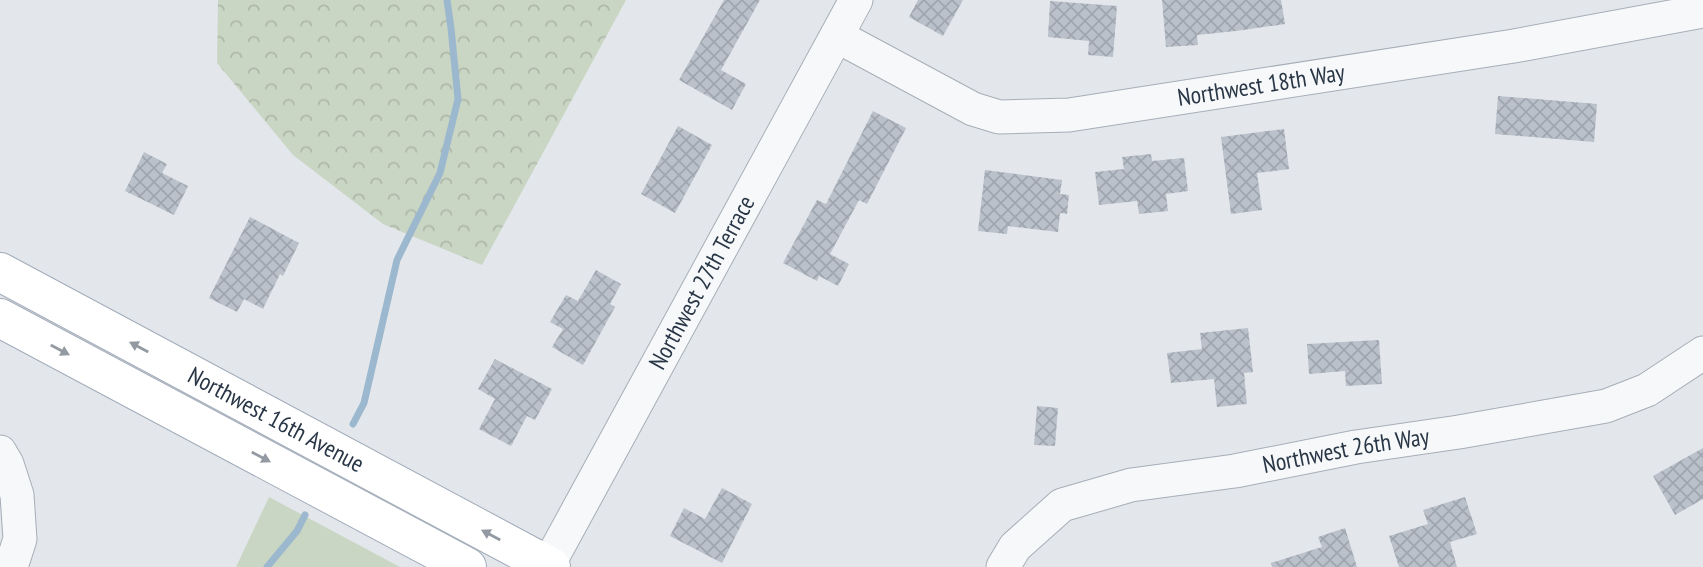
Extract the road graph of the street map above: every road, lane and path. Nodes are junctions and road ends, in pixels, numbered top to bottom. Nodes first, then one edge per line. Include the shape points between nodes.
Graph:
1 (856, 0) edge
2 (1703, 11) edge
3 (837, 36) junction
4 (0, 272) edge
5 (0, 318) edge
6 (1703, 353) edge
7 (182, 370) junction
8 (164, 405) junction
9 (4, 458) edge
10 (549, 566) edge
11 (11, 567) edge
12 (467, 567) edge
13 (1003, 567) edge

1 - 3 street, Northwest 27th Terrace
2 - 3 street, Northwest 18th Way via 1514,46 1069,115 999,117 973,109
3 - 10 street, Northwest 27th Terrace
7 -> 4 main road, Northwest 16th Avenue
5 -> 8 main road, Northwest 16th Avenue
6 - 13 street, Northwest 26th Way via 1647,390 1606,406 1131,485 1062,505 1015,547
7 - 8 main road
10 -> 7 main road, Northwest 16th Avenue
8 -> 12 main road, Northwest 16th Avenue
9 - 11 street via 17,495 20,539

